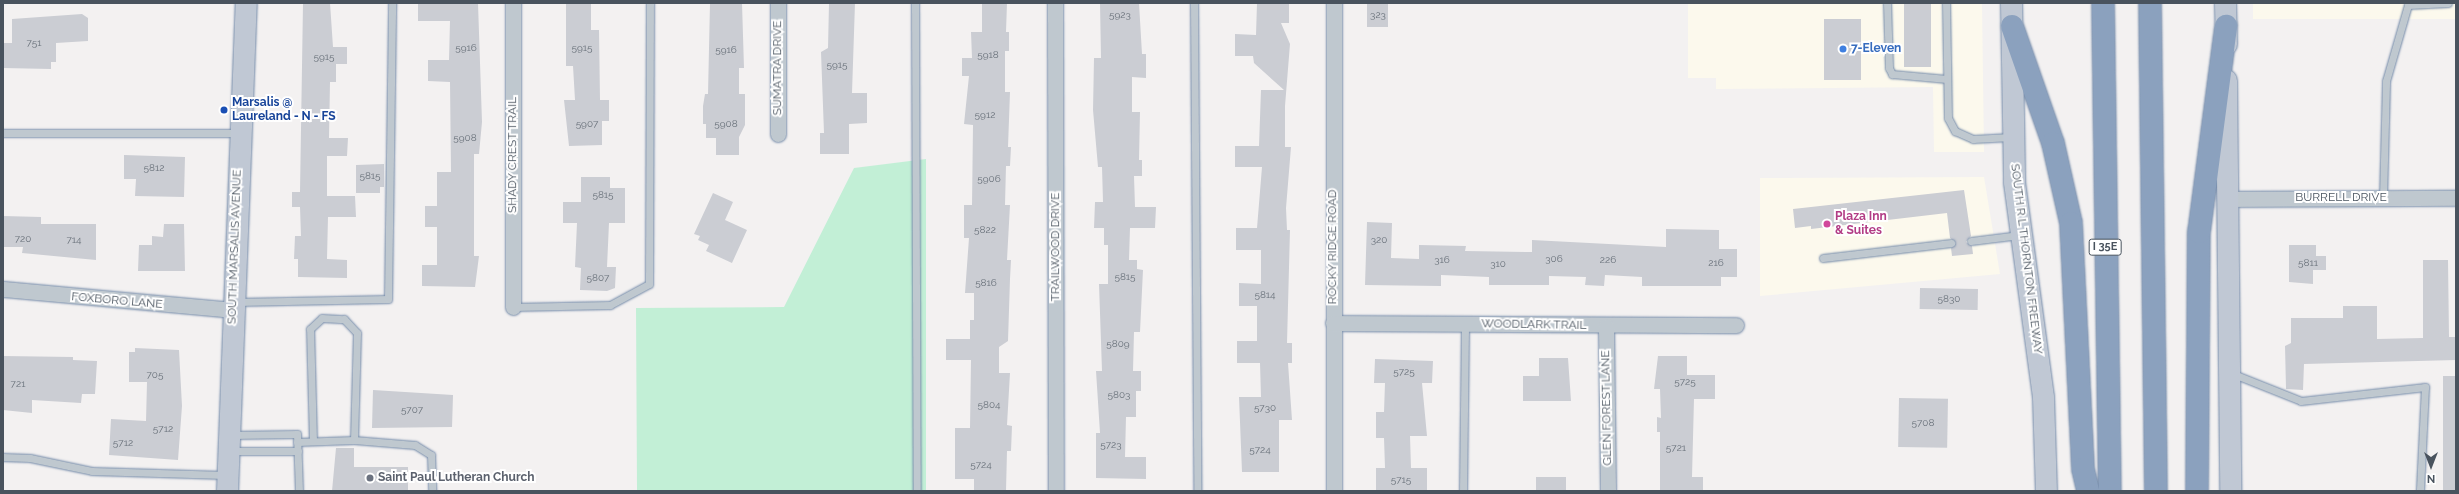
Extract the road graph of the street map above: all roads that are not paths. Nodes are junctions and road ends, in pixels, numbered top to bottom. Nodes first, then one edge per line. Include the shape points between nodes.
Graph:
1 (246, 3) edge
2 (392, 3) edge
3 (513, 3) edge
4 (650, 3) edge
5 (778, 3) edge
6 (915, 3) edge
7 (1055, 3) edge
8 (1194, 3) edge
9 (1334, 3) edge
10 (1887, 3) edge
11 (1946, 3) edge
12 (2012, 3) edge
13 (2103, 3) edge
14 (2150, 3) edge
15 (2225, 3) edge
16 (2448, 3) edge
17 (2408, 4) edge
18 (2012, 26) junction
19 (2226, 26) junction
20 (1947, 79) junction
21 (3, 133) edge
22 (240, 133) junction
23 (778, 134) dead end
24 (2011, 137) junction
25 (2383, 198) junction
26 (2456, 198) edge
27 (2227, 199) junction
28 (2020, 235) junction
29 (1971, 241) dead end
30 (1951, 243) dead end
31 (1823, 258) dead end
32 (3, 289) edge
33 (232, 306) junction
34 (513, 307) joint
35 (1333, 323) junction
36 (1465, 324) junction
37 (1736, 325) dead end
38 (1606, 326) junction
39 (2228, 372) junction
40 (297, 438) junction
41 (354, 440) junction
42 (313, 441) junction
43 (228, 443) junction
44 (298, 451) junction
45 (3, 457) edge
46 (227, 483) edge
47 (299, 491) edge
48 (432, 491) edge
49 (917, 491) edge
50 (1056, 491) edge
51 (1196, 491) edge
52 (1334, 491) edge
53 (1463, 491) edge
54 (1608, 491) edge
55 (2046, 491) edge
56 (2088, 491) edge
57 (2110, 491) edge
58 (2156, 491) edge
59 (2197, 491) edge
60 (2230, 491) edge
61 (2420, 491) edge

1 - 22 main road, SOUTH MARSALIS AVENUE
2 - 33 lane via 388,299
3 - 34 street, SHADY CREST TRAIL
4 - 34 lane via 649,284 610,306
5 - 23 street, SUMATRA DRIVE
6 - 49 lane
7 - 50 street, TRAILWOOD DRIVE
8 - 51 lane
9 - 35 street, ROCKY RIDGE ROAD
10 - 20 lane via 1889,68 1892,74
11 - 20 lane
12 - 18 main road, SOUTH R L THORNTON FREEWAY
13 - 57 highway, I 35E
14 - 58 highway
15 - 19 main road
16 - 17 lane
17 - 25 lane via 2386,81
18 - 24 main road, SOUTH R L THORNTON FREEWAY
18 - 56 highway via 2053,143 2071,223 2083,469
19 - 27 main road
19 - 59 highway via 2199,232
20 - 24 lane via 1948,118 1955,131 1973,139
21 - 22 lane
22 - 33 main road, SOUTH MARSALIS AVENUE
24 - 28 main road, SOUTH R L THORNTON FREEWAY
25 - 26 street, BURRELL DRIVE
25 - 27 street, BURRELL DRIVE
27 - 39 main road
28 - 29 lane
28 - 55 main road, SOUTH R L THORNTON FREEWAY via 2043,397
30 - 31 lane
32 - 33 street, FOXBORO LANE
33 - 43 main road, SOUTH MARSALIS AVENUE
35 - 36 street, WOODLARK TRAIL
35 - 52 street, ROCKY RIDGE ROAD
36 - 38 street, WOODLARK TRAIL
36 - 53 lane
37 - 38 street, WOODLARK TRAIL
38 - 54 street, GLEN FOREST LANE
39 - 60 main road
39 - 61 lane via 2301,401 2425,387
40 - 42 lane
40 - 43 lane
40 - 44 lane
41 - 42 lane
41 - 42 lane via 357,333 344,319 322,318 310,329
41 - 48 lane via 415,445 426,450 431,455
43 - 44 lane
43 - 46 main road, SOUTH MARSALIS AVENUE
44 - 47 lane
45 - 46 lane via 30,458 92,470

